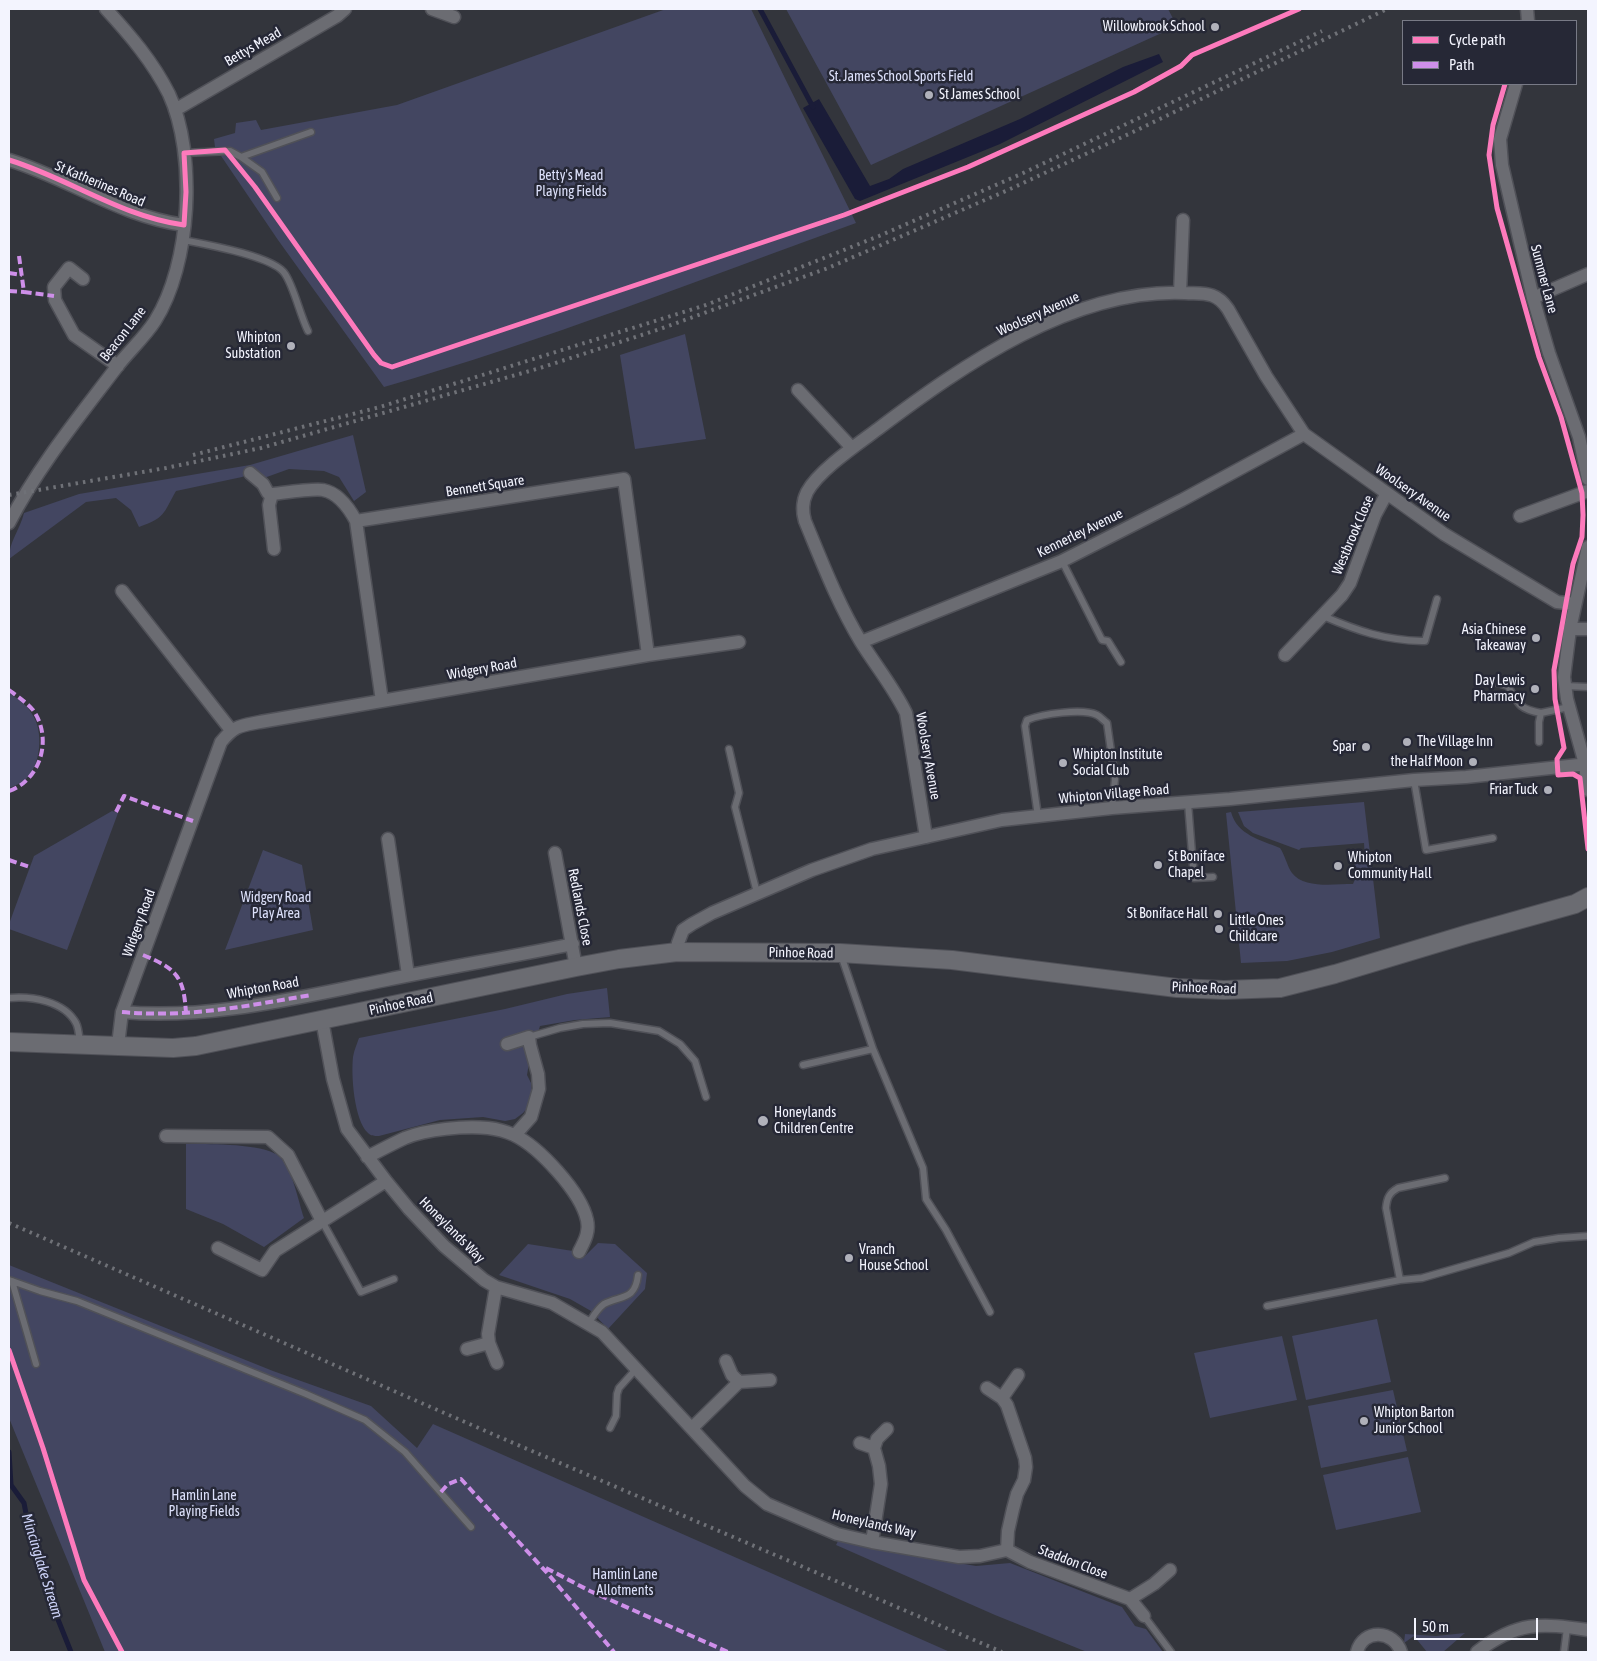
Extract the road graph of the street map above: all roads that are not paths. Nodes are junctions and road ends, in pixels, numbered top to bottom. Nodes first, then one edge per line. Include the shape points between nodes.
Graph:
1 (106, 9) edge
2 (345, 9) edge
3 (432, 9) edge
4 (454, 17) dead end
5 (1516, 85) edge
6 (175, 110) junction
7 (311, 132) dead end
8 (184, 153) junction
9 (241, 157) junction
10 (9, 160) edge
11 (277, 198) dead end
12 (1183, 220) dead end
13 (184, 225) junction
14 (183, 240) junction
15 (1588, 274) edge
16 (83, 279) dead end
17 (1180, 293) junction
18 (1532, 298) junction
19 (308, 331) dead end
20 (118, 366) junction
21 (798, 390) dead end
22 (1304, 434) junction
23 (852, 448) junction
24 (250, 473) dead end
25 (1588, 479) edge
26 (1588, 490) edge
27 (1387, 493) junction
28 (272, 494) junction
29 (1520, 516) dead end
30 (356, 521) junction
31 (9, 523) edge
32 (1588, 547) edge
33 (274, 549) dead end
34 (1062, 561) junction
35 (122, 591) dead end
36 (1437, 598) dead end
37 (1575, 604) junction
38 (1323, 616) junction
39 (1570, 629) junction
40 (1588, 629) edge
41 (739, 642) dead end
42 (861, 642) junction
43 (648, 655) junction
44 (1284, 655) dead end
45 (1121, 662) dead end
46 (1487, 680) dead end
47 (1564, 686) junction
48 (1588, 686) edge
49 (382, 701) junction
50 (1569, 707) junction
51 (1541, 713) junction
52 (231, 730) junction
53 (1538, 742) dead end
54 (729, 749) dead end
55 (1587, 764) edge
56 (1414, 780) junction
57 (1588, 790) edge
58 (1188, 803) junction
59 (1112, 808) junction
60 (1038, 816) junction
61 (926, 837) junction
62 (1492, 838) dead end
63 (388, 839) dead end
64 (555, 852) dead end
65 (1213, 877) dead end
66 (757, 893) junction
67 (1588, 897) edge
68 (573, 944) junction
69 (677, 952) junction
70 (840, 953) junction
71 (576, 967) junction
72 (408, 975) junction
73 (9, 998) edge
74 (122, 1012) junction
75 (322, 1020) junction
76 (529, 1037) junction
77 (9, 1042) edge
78 (507, 1044) dead end
79 (80, 1046) junction
80 (118, 1046) junction
81 (873, 1049) junction
82 (803, 1065) dead end
83 (706, 1098) dead end
84 (515, 1135) junction
85 (166, 1136) dead end
86 (367, 1157) junction
87 (1445, 1178) dead end
88 (386, 1181) junction
89 (322, 1221) junction
90 (1588, 1236) edge
91 (218, 1248) dead end
92 (579, 1252) dead end
93 (638, 1276) dead end
94 (394, 1279) dead end
95 (10, 1280) edge
96 (1400, 1280) junction
97 (496, 1287) junction
98 (1267, 1306) dead end
99 (990, 1312) dead end
100 (588, 1324) junction
101 (489, 1343) junction
102 (467, 1349) dead end
103 (726, 1361) dead end
104 (496, 1362) dead end
105 (36, 1364) dead end
106 (637, 1368) junction
107 (1018, 1376) dead end
108 (770, 1380) dead end
109 (739, 1382) junction
110 (987, 1388) dead end
111 (1002, 1398) junction
112 (610, 1428) dead end
113 (692, 1428) junction
114 (887, 1429) dead end
115 (860, 1444) dead end
116 (874, 1448) junction
117 (471, 1527) dead end
118 (872, 1542) junction
119 (1007, 1550) junction
120 (1170, 1570) dead end
121 (1130, 1599) junction
122 (1144, 1616) joint
123 (1567, 1628) junction
124 (1588, 1630) edge
125 (1172, 1652) edge
126 (1357, 1652) edge
127 (1401, 1652) edge
128 (1477, 1652) edge
129 (1564, 1652) edge

1 - 6 street, Beacon Lane via 137,42
2 - 6 street, Bettys Mead
3 - 4 street
5 - 18 street, Summer Lane via 1500,139 1502,165
6 - 8 street, Beacon Lane
7 - 9 lane
8 - 9 lane via 225,150
8 - 13 street, Beacon Lane
9 - 11 lane via 262,172
10 - 13 street, St Katherines Road via 140,214
12 - 17 street
13 - 14 street, Beacon Lane
14 - 19 lane via 256,258 284,272
14 - 20 street, Beacon Lane via 172,283 155,321
15 - 18 street
16 - 20 street via 69,268 54,287 55,300 74,335
17 - 22 street, Woolsery Avenue via 1207,294 1222,300
17 - 23 street, Woolsery Avenue via 1152,293 1117,299 1022,335 926,393
18 - 25 street, Summer Lane via 1579,437
20 - 31 street, Beacon Lane via 41,468
21 - 23 street
22 - 27 street, Woolsery Avenue
22 - 34 street, Kennerley Avenue
23 - 42 street, Woolsery Avenue via 814,483 802,513 833,589
24 - 28 street
26 - 29 street
27 - 37 street, Woolsery Avenue via 1444,534 1557,602
27 - 38 street, Westbrook Close via 1375,515 1350,583
28 - 30 street via 322,489 340,499
28 - 33 street via 269,505
30 - 43 street, Bennett Square via 624,479
30 - 49 street
32 - 37 street
34 - 42 street, Kennerley Avenue
34 - 45 lane via 1102,640 1108,641
35 - 52 street
36 - 38 lane via 1425,641 1382,638
37 - 39 street
38 - 44 street, Westbrook Close
39 - 40 street
39 - 47 street
41 - 43 street, Widgery Road
42 - 61 street, Woolsery Avenue via 906,713
43 - 49 street, Widgery Road
46 - 51 lane via 1508,686 1518,705
47 - 48 lane
47 - 50 street
49 - 52 street, Widgery Road via 242,725
50 - 51 lane
50 - 55 street
51 - 53 lane
52 - 74 street, Widgery Road via 222,742
54 - 66 lane via 739,793 735,807
55 - 56 street, Whipton Village Road
55 - 57 street
56 - 58 street, Whipton Village Road
56 - 62 lane via 1426,850
58 - 59 street, Whipton Village Road
58 - 65 lane via 1194,878
59 - 60 street, Whipton Village Road
59 - 60 lane via 1115,779 1107,723 1097,715 1084,712 1036,716 1027,720 1024,726
60 - 61 street, Whipton Village Road via 1002,820
61 - 66 street, Whipton Village Road via 838,860
63 - 72 street
64 - 68 street, Redlands Close
66 - 69 street, Whipton Village Road via 683,930
67 - 70 main road, Pinhoe Road via 1575,904 1280,988 1178,988 952,960
68 - 71 street, Redlands Close
68 - 72 street, Whipton Road
69 - 70 main road, Pinhoe Road
69 - 71 main road, Pinhoe Road
70 - 81 lane
71 - 75 main road, Pinhoe Road
72 - 74 street, Whipton Road via 217,1011 153,1015
73 - 79 lane via 32,999 56,1005 68,1012 77,1025
74 - 80 street, Widgery Road
75 - 80 main road, Pinhoe Road via 196,1046
75 - 86 street, Honeylands Way via 347,1129
76 - 78 street
76 - 83 lane via 583,1024 610,1023 659,1031 680,1044 695,1061
76 - 84 street via 539,1089 531,1117
77 - 79 main road, Pinhoe Road
79 - 80 main road, Pinhoe Road
81 - 82 lane
81 - 99 lane via 923,1168 926,1199
84 - 86 street via 487,1128 443,1130 406,1138
84 - 92 street via 532,1146 578,1197 587,1220 587,1236
85 - 89 street via 268,1137 288,1155
86 - 88 street, Honeylands Way
87 - 96 lane via 1398,1188 1387,1199
88 - 89 street
88 - 97 street, Honeylands Way via 444,1246 474,1273
89 - 91 street via 275,1251 262,1270
89 - 94 lane via 361,1292
90 - 96 lane via 1534,1242 1508,1253 1422,1278
93 - 100 lane via 631,1294 605,1304
95 - 105 lane
95 - 117 lane via 78,1301 365,1420 406,1452
96 - 98 lane
97 - 100 street, Honeylands Way via 552,1303
97 - 101 street via 489,1322
100 - 106 street, Honeylands Way via 602,1332
101 - 102 street
101 - 104 street
103 - 109 street
106 - 112 lane via 619,1388 616,1416
106 - 113 street, Honeylands Way
107 - 111 street
108 - 109 street
109 - 113 street
110 - 111 street
111 - 119 street via 1010,1411 1026,1467 1013,1509
113 - 118 street, Honeylands Way via 745,1486 767,1504 837,1534
114 - 116 street via 877,1439
115 - 116 street
116 - 118 street via 881,1484
118 - 119 street, Honeylands Way via 960,1557
119 - 121 street, Staddon Close via 1030,1562
120 - 121 street
121 - 122 street
122 - 125 lane
123 - 124 street
123 - 128 street via 1531,1625 1499,1636
123 - 129 lane
126 - 127 street via 1367,1637 1378,1634 1390,1637 1399,1645

